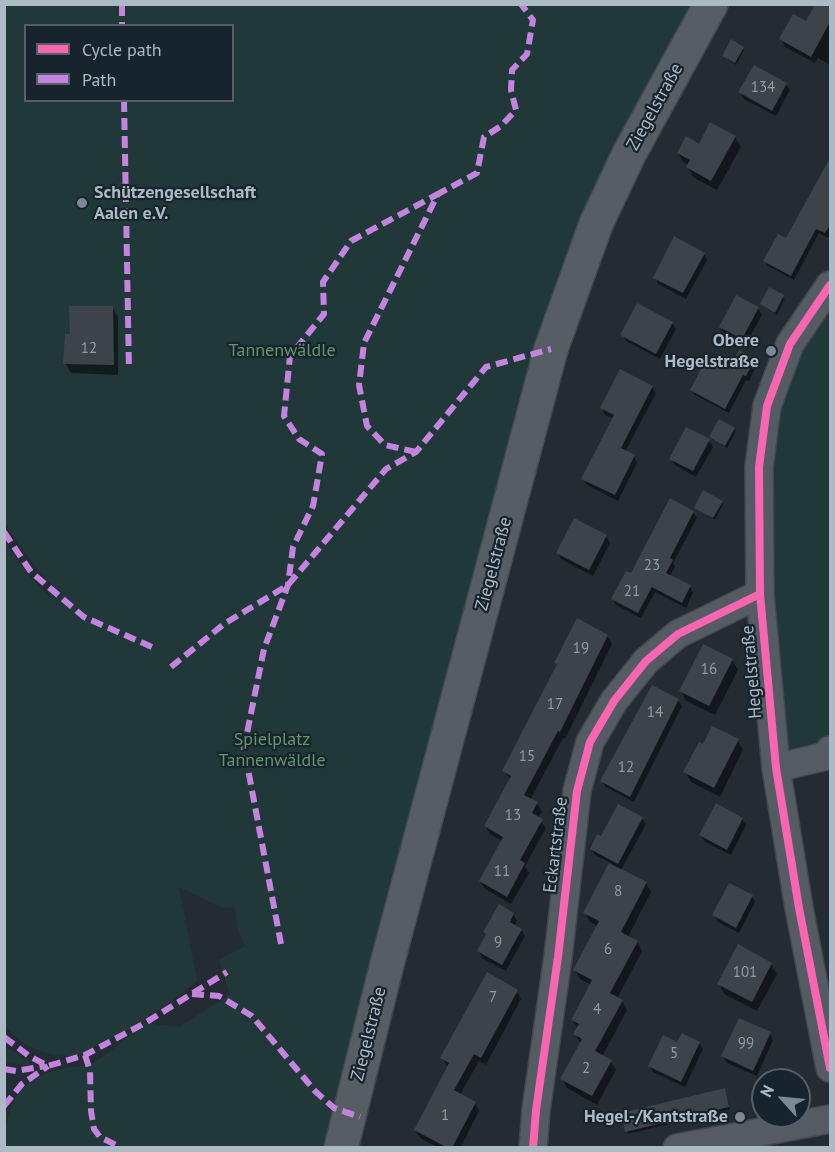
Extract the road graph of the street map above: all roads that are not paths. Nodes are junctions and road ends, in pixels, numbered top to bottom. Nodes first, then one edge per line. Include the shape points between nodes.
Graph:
1 (711, 4) edge
2 (831, 285) edge
3 (760, 594) junction
4 (831, 750) edge
5 (776, 768) junction
6 (831, 1068) edge
7 (831, 1119) edge
8 (341, 1148) edge
9 (533, 1148) edge
10 (677, 1148) edge

1 - 8 main road, Ziegelstraße via 596,224 551,349
2 - 3 street, Hegelstraße via 790,344 767,406 759,467
3 - 5 street, Hegelstraße
3 - 9 street, Eckartstraße via 678,634 646,661 614,700 590,742 577,791
4 - 5 street via 826,756
5 - 6 street, Hegelstraße
7 - 10 street

